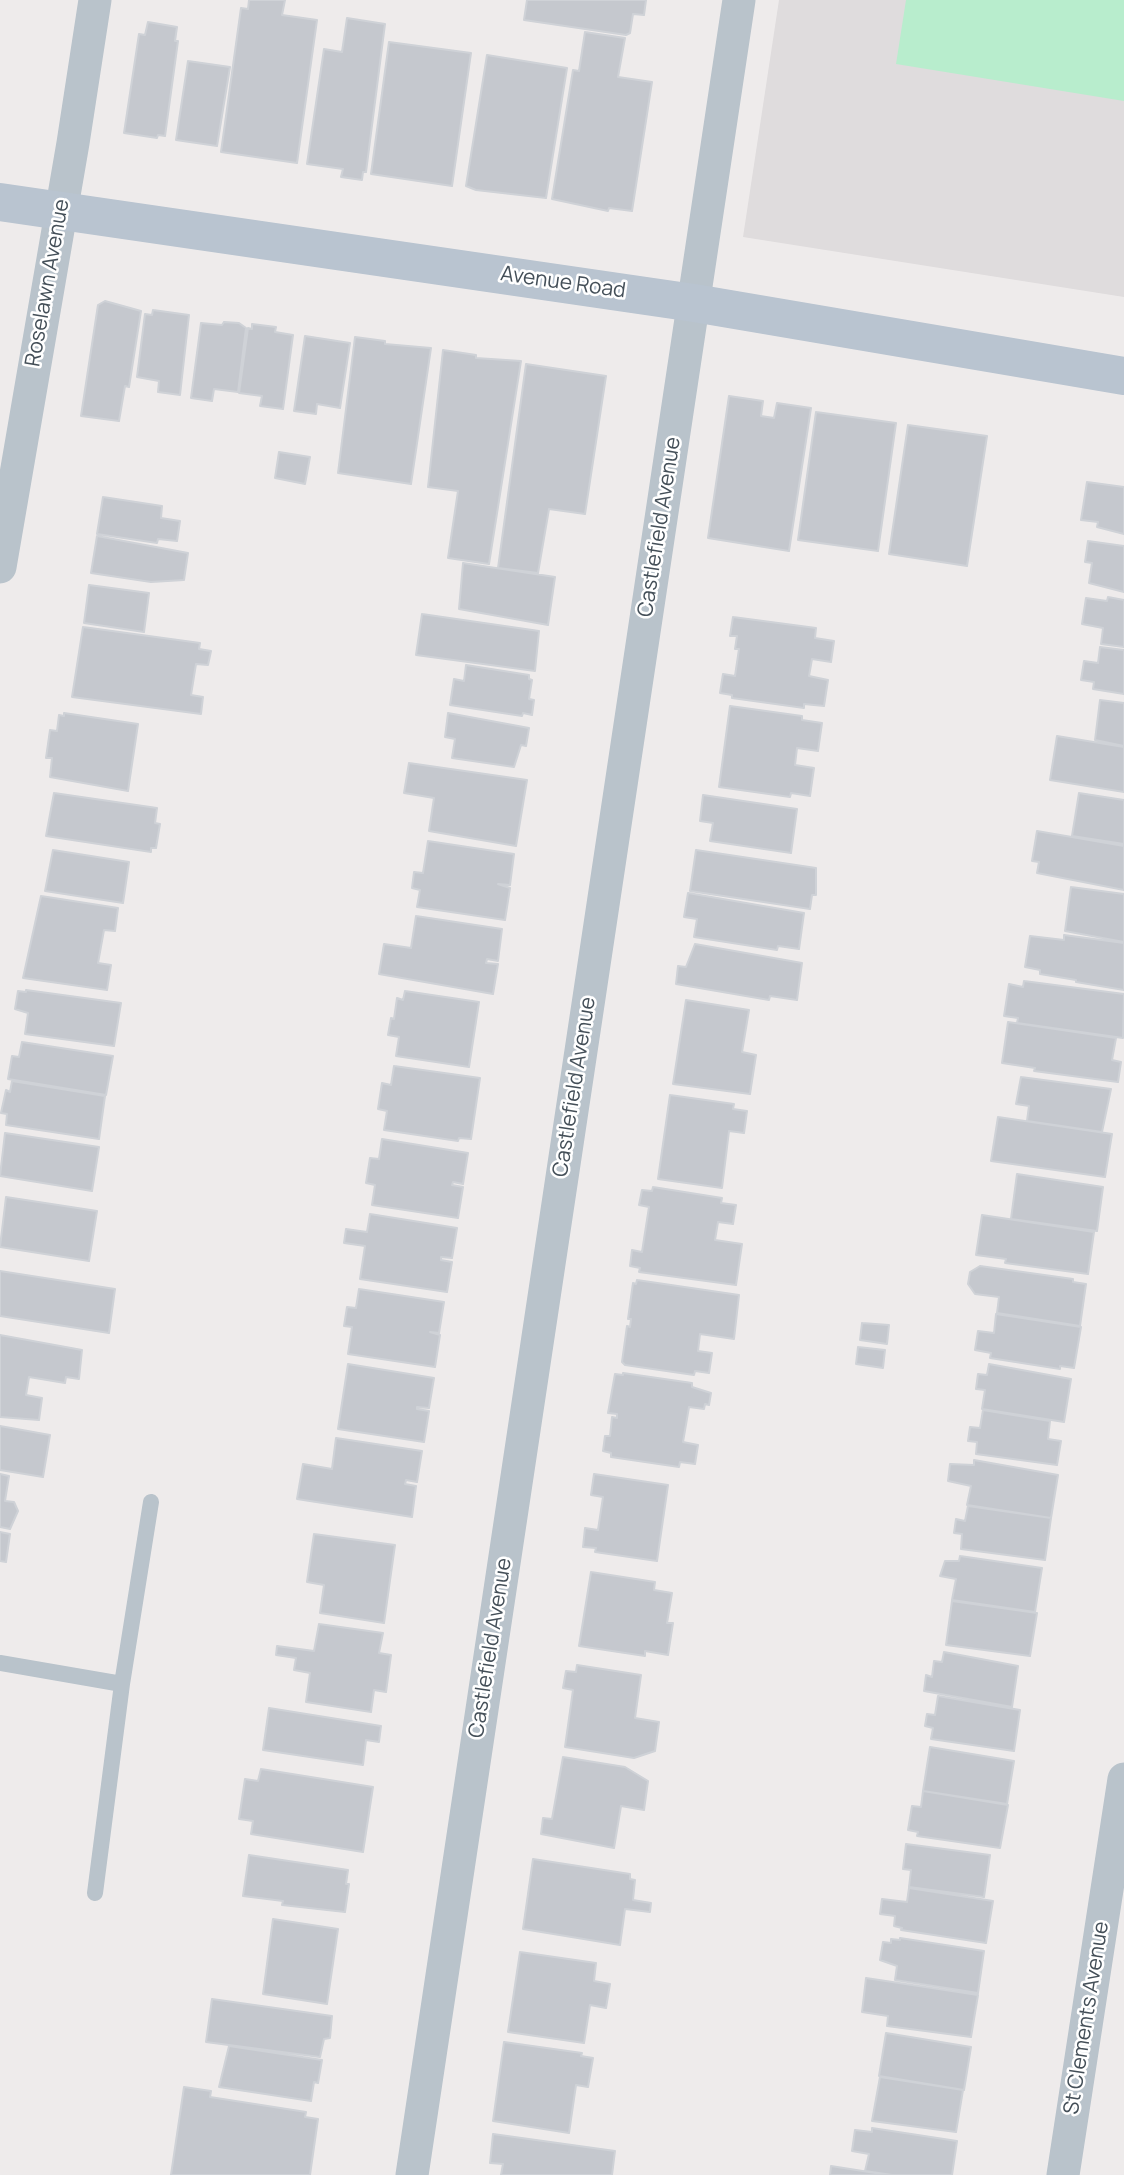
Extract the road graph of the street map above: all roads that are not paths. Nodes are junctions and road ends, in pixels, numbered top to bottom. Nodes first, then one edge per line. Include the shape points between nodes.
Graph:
1 (95, 0) edge
2 (739, 0) edge
3 (0, 202) edge
4 (60, 212) junction
5 (694, 303) junction
6 (1124, 376) edge
7 (0, 566) edge
8 (151, 1503) dead end
9 (0, 1662) edge
10 (122, 1684) junction
11 (1124, 1779) edge
12 (95, 1893) dead end
13 (412, 2175) edge
14 (1063, 2175) edge

1 - 4 street, Roselawn Avenue
2 - 5 street, Castlefield Avenue
3 - 4 main road, Avenue Road
4 - 5 main road, Avenue Road
4 - 7 street, Roselawn Avenue
5 - 6 main road, Avenue Road
5 - 13 street, Castlefield Avenue
8 - 10 lane
9 - 10 lane
10 - 12 lane
11 - 14 street, St Clements Avenue

